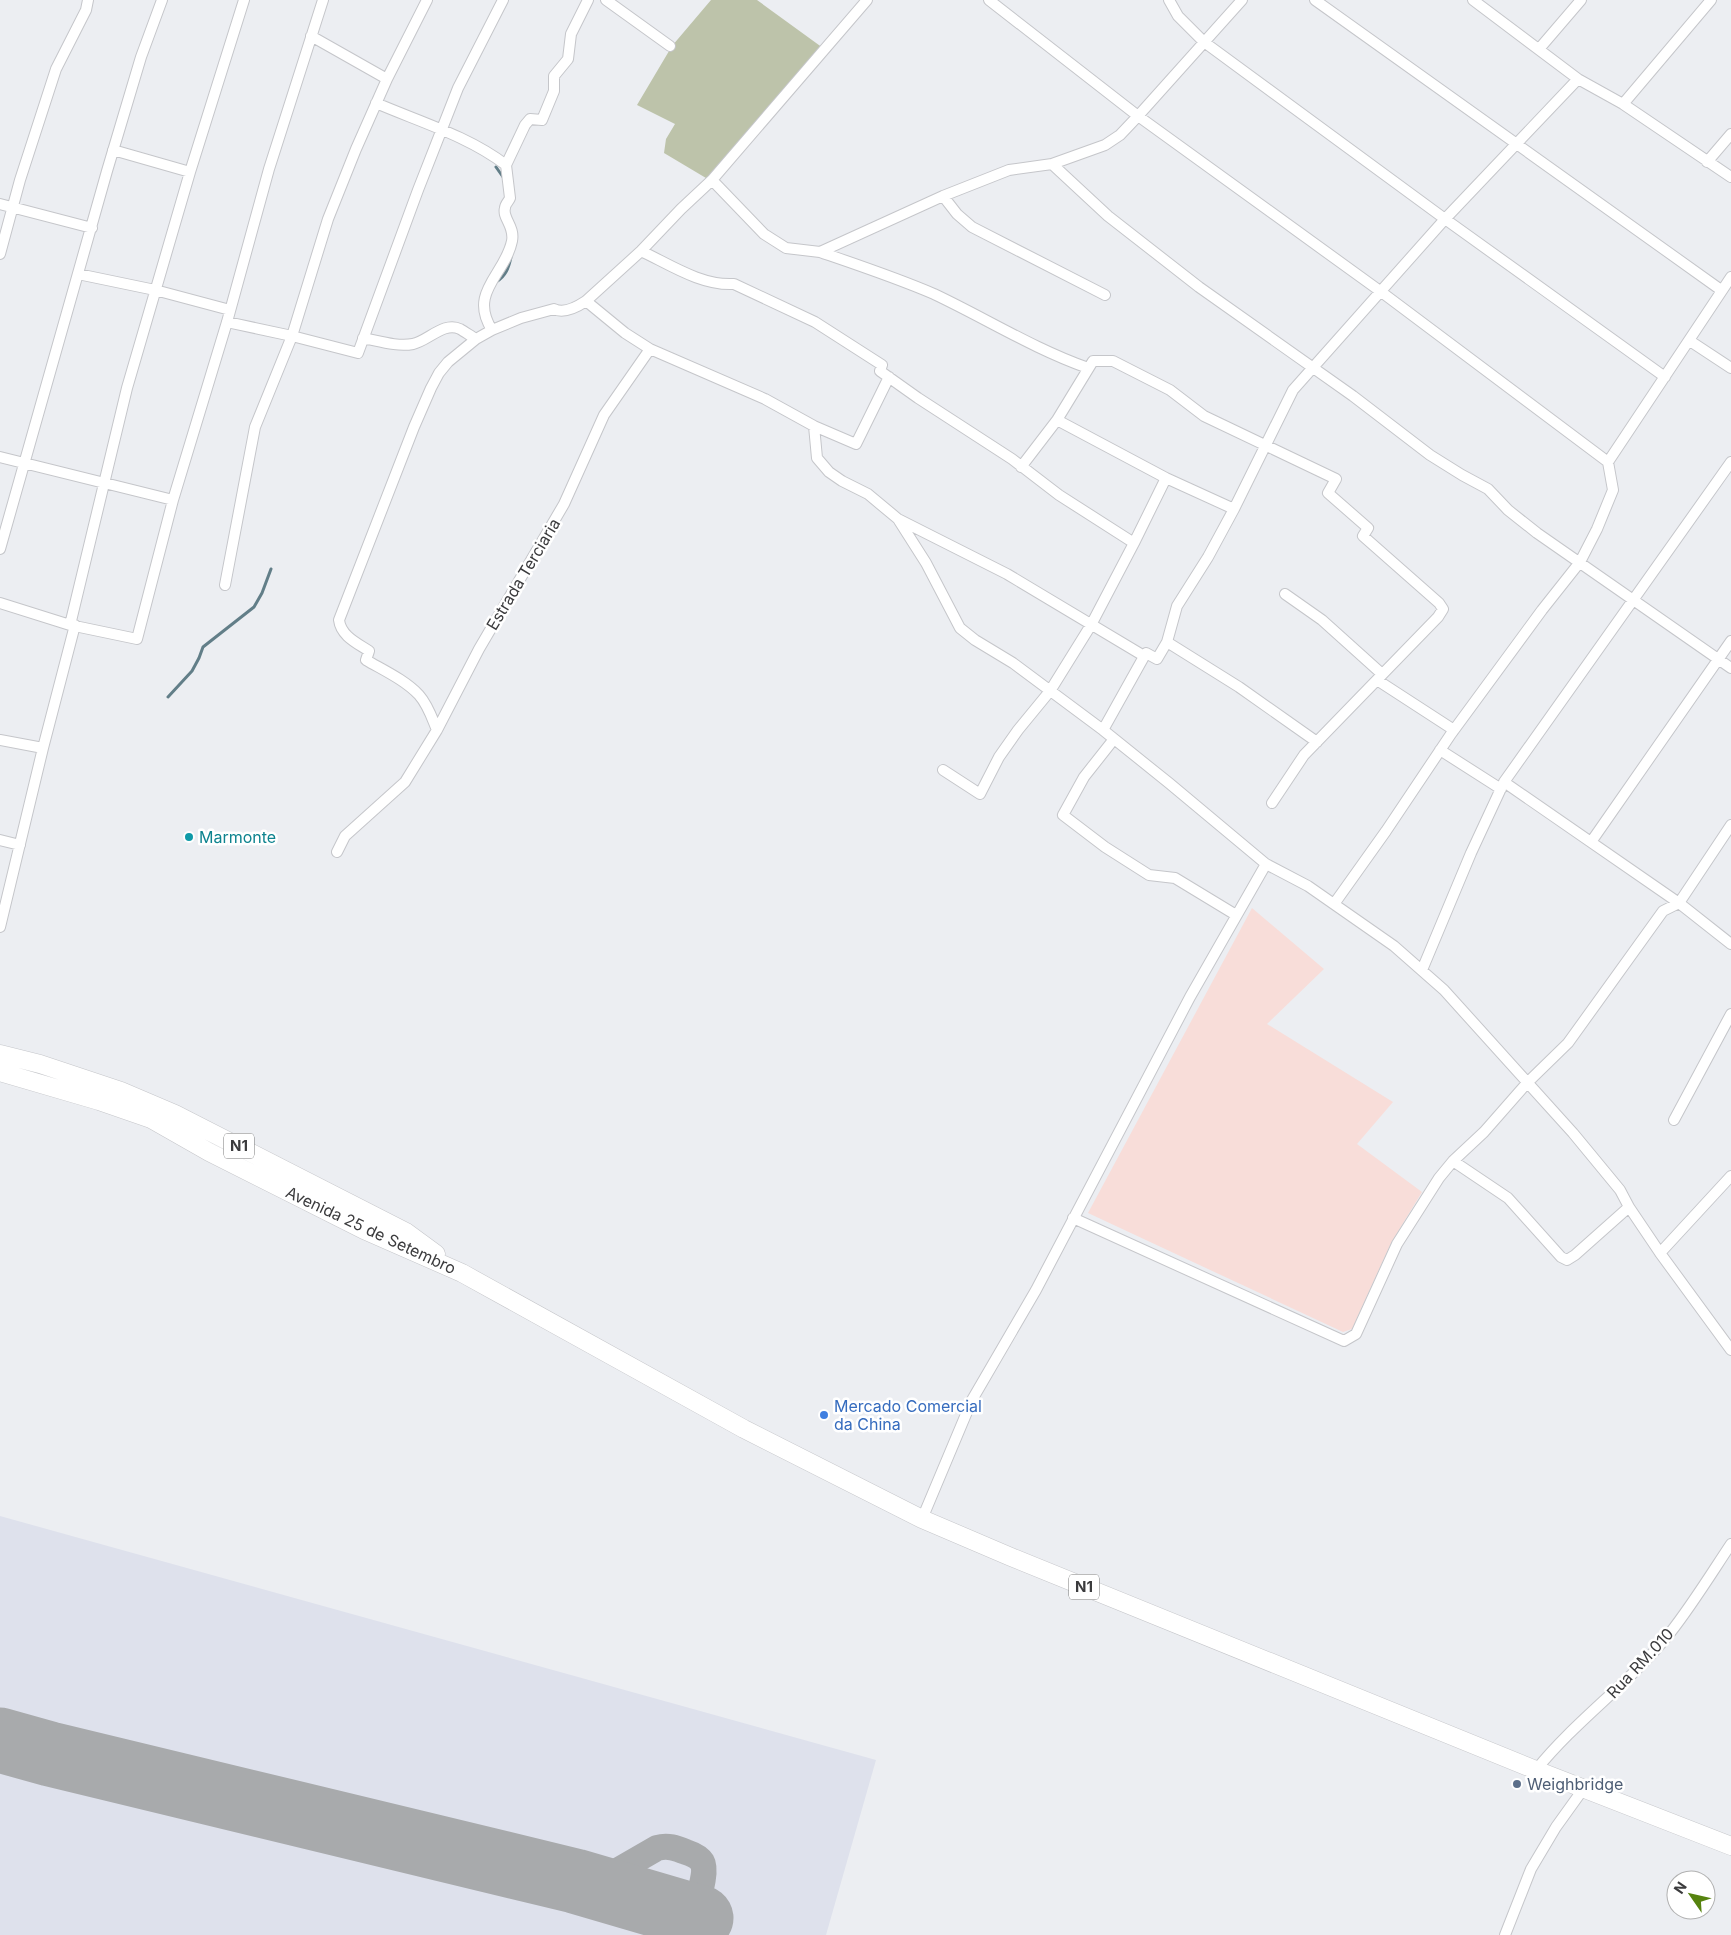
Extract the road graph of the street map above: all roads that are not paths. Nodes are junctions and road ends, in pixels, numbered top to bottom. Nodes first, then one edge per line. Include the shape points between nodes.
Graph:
1 (88, 0) edge
2 (162, 0) edge
3 (244, 0) edge
4 (323, 0) edge
5 (427, 0) edge
6 (504, 0) edge
7 (588, 0) edge
8 (606, 0) edge
9 (867, 0) edge
10 (989, 0) edge
11 (1168, 0) edge
12 (1242, 0) edge
13 (1315, 0) edge
14 (1473, 0) edge
15 (1581, 0) edge
16 (1711, 0) edge
17 (619, 4) edge
18 (311, 36) junction
19 (1204, 42) junction
20 (670, 46) dead end
21 (1539, 50) junction
22 (387, 79) junction
23 (1578, 79) junction
24 (376, 103) junction
25 (1623, 104) junction
26 (1138, 116) junction
27 (441, 130) junction
28 (1731, 134) edge
29 (1516, 144) junction
30 (113, 150) junction
31 (1707, 162) junction
32 (1052, 164) junction
33 (506, 165) junction
34 (190, 172) junction
35 (1731, 177) edge
36 (712, 180) junction
37 (943, 196) junction
38 (0, 204) edge
39 (13, 208) junction
40 (1445, 219) junction
41 (92, 228) junction
42 (641, 251) junction
43 (820, 252) junction
44 (0, 254) edge
45 (78, 274) junction
46 (1731, 277) edge
47 (155, 290) junction
48 (1721, 290) junction
49 (1380, 291) junction
50 (1105, 295) dead end
51 (586, 301) junction
52 (230, 310) junction
53 (227, 322) junction
54 (492, 330) junction
55 (292, 336) junction
56 (364, 338) junction
57 (476, 339) junction
58 (1690, 341) junction
59 (650, 349) junction
60 (1088, 368) junction
61 (1313, 368) junction
62 (1731, 368) edge
63 (889, 377) junction
64 (1665, 377) junction
65 (1057, 420) junction
66 (814, 426) junction
67 (1266, 445) junction
68 (0, 457) edge
69 (23, 462) junction
70 (1608, 462) junction
71 (1731, 462) edge
72 (1021, 467) junction
73 (1166, 478) junction
74 (103, 483) junction
75 (174, 500) junction
76 (1234, 509) junction
77 (898, 519) junction
78 (1134, 543) junction
79 (0, 549) edge
80 (1580, 562) junction
81 (225, 585) dead end
82 (1285, 594) dead end
83 (1634, 600) junction
84 (0, 604) edge
85 (73, 625) junction
86 (1091, 625) junction
87 (1731, 641) edge
88 (1167, 642) junction
89 (1144, 656) junction
90 (1718, 659) junction
91 (1731, 668) edge
92 (1380, 677) junction
93 (1050, 691) junction
94 (437, 730) junction
95 (1103, 730) junction
96 (1454, 730) junction
97 (1114, 739) junction
98 (0, 740) edge
99 (1316, 742) junction
100 (43, 748) junction
101 (1440, 750) junction
102 (943, 770) dead end
103 (1502, 785) junction
104 (1272, 803) dead end
105 (1731, 825) edge
106 (0, 840) edge
107 (1591, 842) junction
108 (20, 845) junction
109 (337, 852) dead end
110 (1266, 864) junction
111 (1679, 903) junction
112 (1334, 904) junction
113 (1236, 916) junction
114 (0, 927) edge
115 (1731, 944) edge
116 (1413, 962) junction
117 (1422, 970) junction
118 (1436, 983) junction
119 (1731, 1014) edge
120 (0, 1054) edge
121 (0, 1072) edge
122 (1527, 1083) junction
123 (1674, 1120) dead end
124 (1453, 1161) junction
125 (1731, 1176) edge
126 (1629, 1207) junction
127 (1073, 1218) junction
128 (1660, 1253) junction
129 (462, 1273) junction
130 (1731, 1350) edge
131 (922, 1519) junction
132 (1731, 1544) edge
133 (1536, 1770) junction
134 (1584, 1788) junction
135 (1731, 1846) edge
136 (1505, 1935) edge

1 - 39 street via 56,69
2 - 30 street via 140,57
3 - 34 street
4 - 18 street
5 - 22 street
6 - 27 street via 458,88
7 - 33 street via 571,34 568,59 554,76 554,91 542,120 530,119 525,125
8 - 17 street
9 - 36 street
10 - 26 street
11 - 19 street via 1178,16
12 - 19 street
13 - 29 street
14 - 21 street
15 - 21 street
16 - 25 street
17 - 20 street
18 - 22 street
18 - 52 street via 269,169
19 - 26 street
19 - 40 street
21 - 23 street
22 - 24 street
23 - 25 street
23 - 29 street
24 - 27 street
24 - 55 street via 328,219
25 - 31 street
26 - 32 street via 1105,145
26 - 49 street
27 - 33 street via 489,152
27 - 56 street
28 - 31 street
29 - 40 street
29 - 48 street
30 - 34 street
30 - 41 street
31 - 35 street
32 - 37 street via 1009,170
32 - 61 street via 1108,216 1191,282
33 - 54 street via 510,198 505,212 513,231 508,256 489,283 486,294 484,311
34 - 47 street
36 - 42 street
36 - 43 street via 764,234 786,248
37 - 43 street
37 - 50 street via 972,227
38 - 39 street
39 - 41 street
39 - 44 street
40 - 49 street
40 - 64 street
41 - 45 street
42 - 51 street
42 - 63 street via 688,273 720,284 734,284 815,322 882,365 880,371
43 - 60 street via 926,291 1058,357
45 - 47 street
45 - 69 street
46 - 48 street
47 - 52 street
47 - 74 street
48 - 58 street
49 - 61 street
49 - 70 street
51 - 54 street via 576,308 554,309
51 - 59 street
52 - 53 street
53 - 55 street
53 - 75 street
54 - 57 street
55 - 56 street via 358,354
55 - 81 street via 255,427
56 - 57 street via 412,344 442,330 458,328
57 - 94 street via 448,362 431,388 339,620 348,637 369,651 366,660 419,696
58 - 62 street
58 - 64 street
59 - 66 street via 764,399
59 - 94 street, Estrada Terciaria via 604,415 564,504 479,650
60 - 65 street
60 - 67 street via 1093,361 1113,361 1170,390 1204,416
61 - 67 street via 1293,390
61 - 80 street via 1430,455 1488,489 1508,510
63 - 66 street via 856,444
63 - 72 street
64 - 70 street
65 - 72 street
65 - 73 street
66 - 77 street via 817,458 829,472 868,494
67 - 76 street
67 - 92 street via 1336,479 1328,493 1368,528 1363,536 1443,609
68 - 69 street
69 - 74 street
69 - 79 street
70 - 80 street via 1613,490
71 - 83 street
72 - 78 street
73 - 76 street
73 - 78 street
74 - 75 street
74 - 85 street
75 - 85 street via 137,638
76 - 88 street via 1177,606
77 - 86 street via 1007,574
77 - 93 street via 926,562 960,628
78 - 86 street
80 - 83 street
80 - 96 street
82 - 92 street via 1322,620
83 - 90 street
83 - 103 street
84 - 85 street
85 - 100 street
86 - 89 street
86 - 93 street
87 - 90 street
88 - 89 street via 1157,659 1146,653
88 - 99 street via 1239,686
89 - 95 street
90 - 91 street
90 - 107 street
92 - 96 street
92 - 99 street
93 - 95 street
93 - 102 street via 999,757 980,794
94 - 109 street, Estrada Terciaria via 406,782 345,836
95 - 97 street
96 - 101 street
97 - 110 street
97 - 113 street via 1084,778 1063,815 1149,875 1175,878
98 - 100 street
99 - 104 street
100 - 108 street
101 - 103 street
101 - 112 street
103 - 107 street
103 - 117 street
105 - 111 street
106 - 108 street
107 - 111 street
108 - 114 street
110 - 112 street
110 - 113 street
111 - 115 street
111 - 122 street via 1663,911 1568,1043
112 - 116 street
113 - 127 street
116 - 117 street
116 - 118 street
117 - 118 street
118 - 122 street
119 - 123 street
120 - 129 highway, Avenida 25 de Setembro / N1 via 121,1091 175,1114 406,1232
121 - 129 highway, Avenida 25 de Setembro / N1 via 151,1119 364,1230
122 - 124 street via 1484,1132
122 - 126 street via 1620,1190
124 - 126 street via 1508,1198 1567,1260
124 - 127 street via 1397,1244 1356,1334 1344,1341
125 - 128 street
126 - 128 street
127 - 131 street via 1036,1290 972,1400
128 - 130 street
129 - 131 highway, N1 via 744,1429
131 - 133 highway, N1
132 - 133 street, Rua RM.010 via 1670,1633
133 - 134 highway, N1
134 - 135 highway, N1
134 - 136 street via 1530,1869

